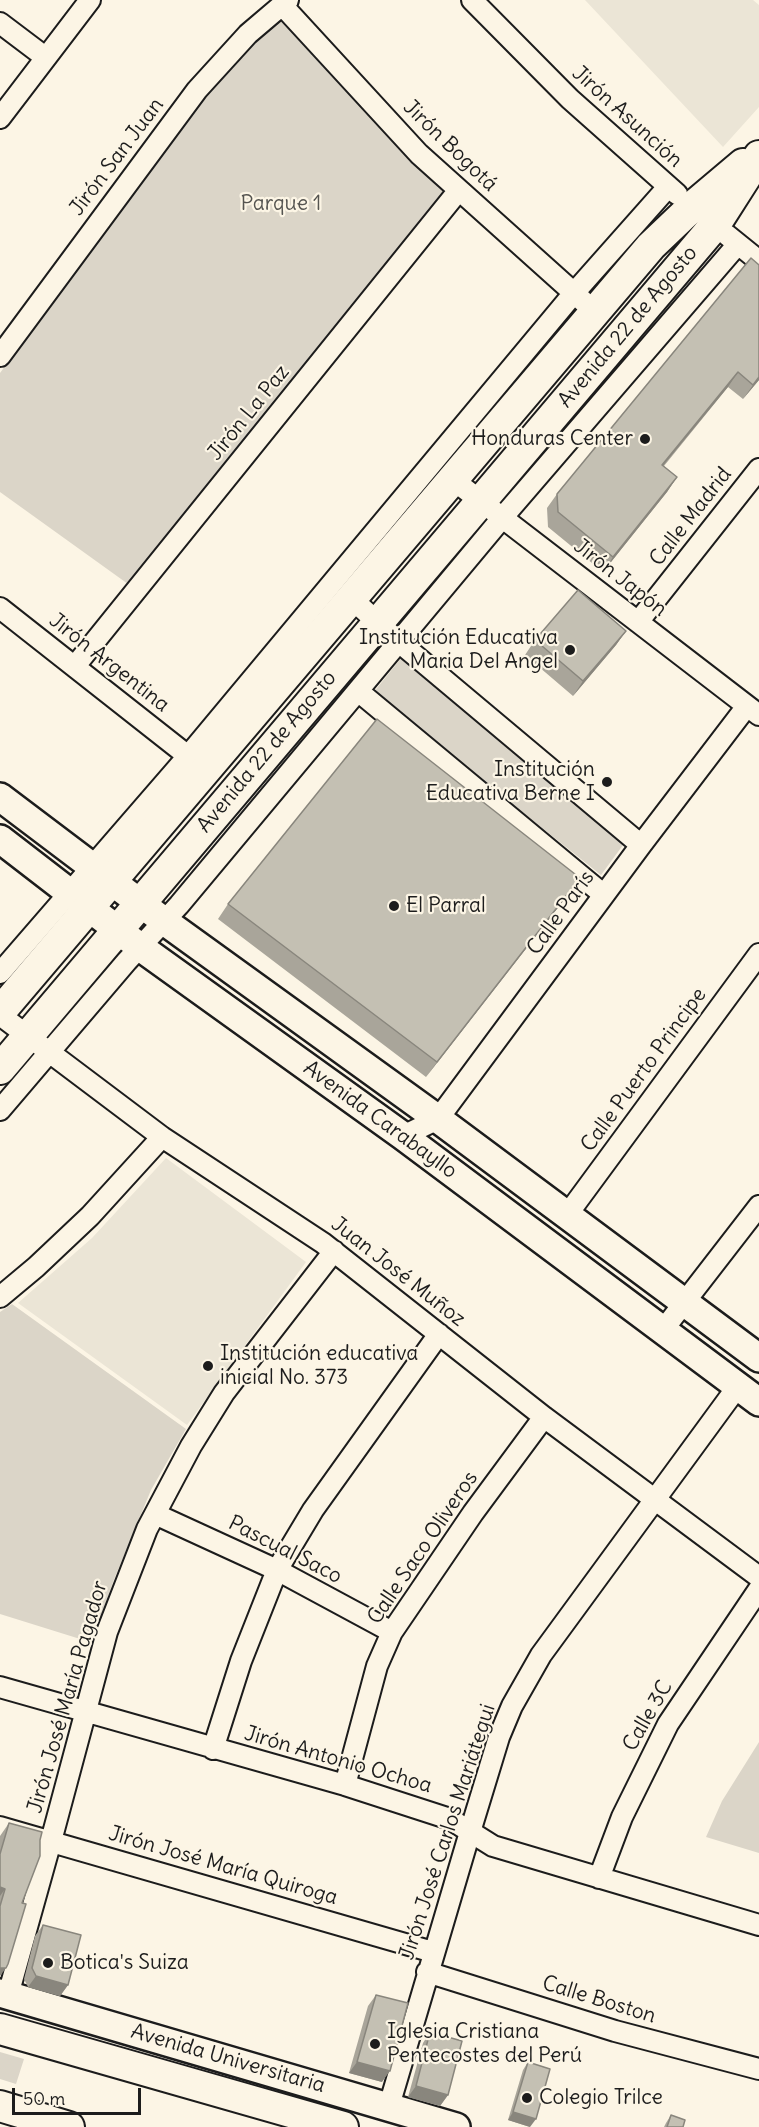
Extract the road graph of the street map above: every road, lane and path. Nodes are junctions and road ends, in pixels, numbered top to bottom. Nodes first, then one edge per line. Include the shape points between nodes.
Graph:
1 (90, 0) edge
2 (472, 0) edge
3 (285, 3) edge
4 (0, 23) edge
5 (45, 57) junction
6 (0, 118) edge
7 (759, 151) edge
8 (759, 156) edge
9 (668, 187) junction
10 (459, 190) junction
11 (704, 216) junction
12 (738, 244) junction
13 (759, 261) edge
14 (584, 302) junction
15 (0, 356) edge
16 (757, 476) edge
17 (452, 479) junction
18 (492, 510) junction
19 (352, 599) junction
20 (0, 608) edge
21 (638, 622) junction
22 (388, 632) junction
23 (75, 666) junction
24 (358, 691) junction
25 (753, 711) edge
26 (188, 756) junction
27 (0, 797) edge
28 (0, 839) edge
29 (641, 845) junction
30 (101, 874) junction
31 (604, 895) junction
32 (79, 899) junction
33 (139, 903) junction
34 (164, 921) junction
35 (129, 938) junction
36 (759, 954) edge
37 (0, 972) edge
38 (0, 1013) edge
39 (38, 1044) junction
40 (0, 1069) edge
41 (0, 1110) edge
42 (438, 1119) junction
43 (403, 1136) junction
44 (162, 1137) junction
45 (759, 1206) edge
46 (567, 1215) junction
47 (334, 1251) junction
48 (0, 1297) edge
49 (684, 1303) junction
50 (663, 1330) junction
51 (439, 1334) junction
52 (759, 1358) edge
53 (738, 1386) junction
54 (759, 1402) edge
55 (544, 1417) junction
56 (656, 1498) junction
57 (155, 1514) junction
58 (277, 1570) junction
59 (759, 1577) edge
60 (759, 1589) edge
61 (393, 1632) junction
62 (0, 1688) edge
63 (85, 1712) junction
64 (213, 1749) junction
65 (345, 1785) junction
66 (0, 1827) edge
67 (470, 1832) junction
68 (51, 1841) junction
69 (599, 1878) junction
70 (759, 1924) edge
71 (434, 1952) junction
72 (428, 1972) junction
73 (4, 1994) edge
74 (0, 2029) edge
75 (759, 2069) edge
76 (0, 2106) edge
77 (389, 2106) junction
78 (69, 2127) edge
79 (343, 2127) edge
80 (456, 2127) edge

1 - 5 street
2 - 9 street, Jirón Asunción via 570,99
3 - 10 street, Jirón Bogotá via 420,154
3 - 15 street, Jirón San Juan via 249,34 197,90
4 - 5 street
5 - 6 street
7 - 11 main road, Avenida 22 de Agosto
8 - 11 main road, Avenida 22 de Agosto
9 - 11 street, Jirón Asunción
9 - 14 street, Avenida 22 de Agosto
10 - 14 street, Jirón Bogotá
10 - 23 street, Jirón La Paz
11 - 12 street, Jirón Asunción
11 - 14 main road, Avenida 22 de Agosto via 651,246
11 - 18 main road, Avenida 22 de Agosto
12 - 13 street, Jirón Asunción
12 - 18 street, Avenida 22 de Agosto
14 - 17 main road, Avenida 22 de Agosto
14 - 26 street, Avenida 22 de Agosto
16 - 21 street, Calle Madrid
17 - 18 street, Jirón Japón
17 - 19 main road, Avenida 22 de Agosto
18 - 21 street, Jirón Japón
18 - 22 main road, Avenida 22 de Agosto
19 - 22 street
19 - 30 main road, Avenida 22 de Agosto
20 - 23 street, Jirón Argentina
21 - 25 street, Jirón Japón
22 - 24 street, Avenida 22 de Agosto
22 - 29 street
22 - 33 main road, Avenida 22 de Agosto
23 - 26 street, Jirón Argentina
24 - 31 street
24 - 34 street, Avenida 22 de Agosto
25 - 29 street, Calle París
26 - 30 street, Avenida 22 de Agosto
27 - 30 main road, Avenida Carabayllo
28 - 32 main road, Avenida Carabayllo
29 - 31 street, Calle París
30 - 32 main road, Avenida 22 de Agosto
30 - 33 main road, Avenida Carabayllo
31 - 42 street, Calle París
32 - 35 main road, Avenida Carabayllo
32 - 37 street, Avenida 22 de Agosto
32 - 38 main road, Avenida 22 de Agosto
33 - 34 main road, Avenida Carabayllo
33 - 35 main road, Avenida 22 de Agosto
34 - 35 street, Avenida 22 de Agosto
34 - 42 main road, Avenida Carabayllo
35 - 39 main road, Avenida 22 de Agosto
35 - 43 main road, Avenida Carabayllo
36 - 46 street, Calle Puerto Principe
38 - 39 street, Juan José Muñoz
39 - 40 main road, Avenida 22 de Agosto
39 - 41 street, Avenida 22 de Agosto
39 - 44 street, Juan José Muñoz
42 - 43 street, Calle París
42 - 46 main road, Avenida Carabayllo
43 - 50 main road, Avenida Carabayllo
44 - 47 street, Juan José Muñoz
44 - 48 street via 90,1216
45 - 49 street
46 - 49 main road, Avenida Carabayllo
47 - 51 street, Juan José Muñoz
47 - 57 street, Jirón José María Pagador via 224,1393 190,1446
49 - 50 street
49 - 52 main road, Avenida Carabayllo
50 - 53 main road, Avenida Carabayllo
51 - 55 street, Juan José Muñoz
51 - 58 street via 320,1500
53 - 54 main road, Avenida Carabayllo
53 - 56 street, Jirón José Carlos Mariátegui
55 - 56 street, Juan José Muñoz
55 - 61 street, Calle Saco Oliveros
56 - 59 street, Juan José Muñoz
56 - 67 street, Jirón José Carlos Mariátegui via 526,1681 499,1737
57 - 58 street, Pascual Saco
57 - 63 street, Jirón José María Pagador via 107,1632
58 - 61 street, Pascual Saco
58 - 64 street via 241,1661
60 - 69 street, Calle 3C via 668,1724 622,1817
61 - 65 street, Calle Saco Oliveros via 377,1666
62 - 63 street, Jirón Antonio Ochoa
63 - 64 street, Jirón Antonio Ochoa
63 - 68 street, Jirón José María Pagador
64 - 65 street, Jirón Antonio Ochoa
65 - 67 street, Jirón Antonio Ochoa via 450,1819
66 - 68 street, Jirón José María Quiroga
67 - 69 street, Jirón Antonio Ochoa via 493,1846
67 - 71 street, Jirón José Carlos Mariátegui
68 - 71 street, Jirón José María Quiroga
68 - 73 street, Jirón José María Pagador
69 - 70 street, Jirón Antonio Ochoa
71 - 72 street, Jirón José Carlos Mariátegui
72 - 75 street, Calle Boston via 615,2031
72 - 77 street, Jirón José Carlos Mariátegui
73 - 77 main road, Avenida Universitaria
74 - 79 main road, Avenida Universitaria
76 - 78 main road
77 - 80 main road, Avenida Universitaria

